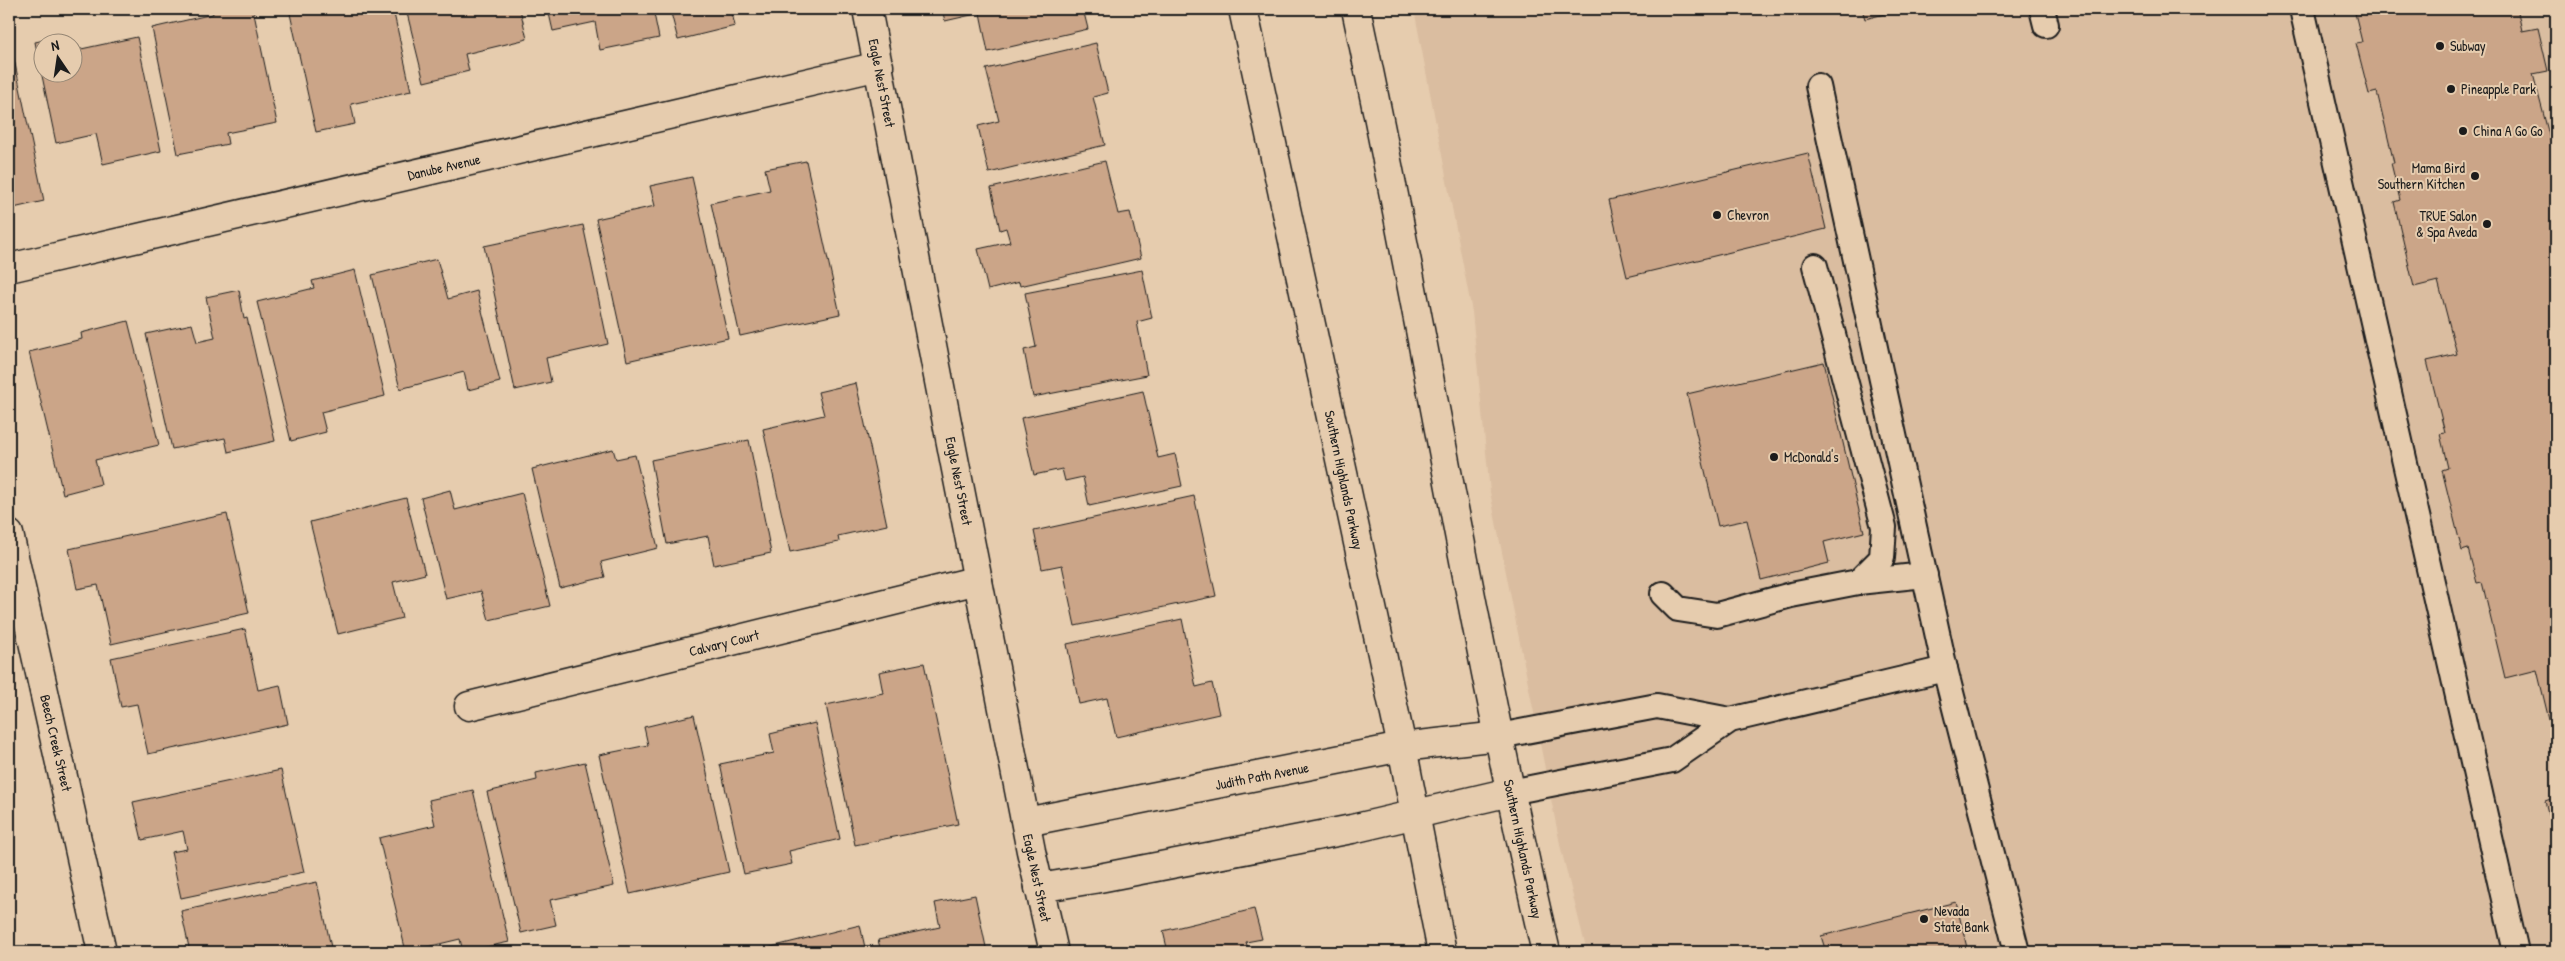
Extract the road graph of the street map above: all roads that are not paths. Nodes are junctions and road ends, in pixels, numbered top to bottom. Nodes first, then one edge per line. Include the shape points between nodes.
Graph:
1 (868, 9) edge
2 (1243, 9) edge
3 (1356, 9) edge
4 (2302, 9) edge
5 (879, 66) junction
6 (1818, 86) dead end
7 (1815, 266) dead end
8 (9, 268) edge
9 (9, 534) edge
10 (1925, 575) junction
11 (978, 580) junction
12 (1858, 582) junction
13 (1663, 594) dead end
14 (1945, 668) junction
15 (469, 706) dead end
16 (1730, 720) junction
17 (1499, 736) junction
18 (1402, 747) junction
19 (1510, 792) junction
20 (1416, 815) junction
21 (1026, 822) junction
22 (1039, 888) junction
23 (102, 952) edge
24 (1054, 952) edge
25 (1442, 952) edge
26 (1546, 952) edge
27 (2017, 952) edge
28 (2516, 952) edge

1 - 5 street, Eagle Nest Street
2 - 18 street, Southern Highlands Parkway
3 - 17 street, Southern Highlands Parkway
4 - 28 lane
5 - 8 street, Danube Avenue
5 - 11 street, Eagle Nest Street
6 - 10 lane
7 - 12 lane via 1884,527 1882,558
9 - 23 street, Beech Creek Street
10 - 12 lane
10 - 14 lane
11 - 15 street, Calvary Court
11 - 21 street, Eagle Nest Street
12 - 13 lane via 1791,595 1717,615 1678,609
14 - 16 lane
14 - 27 lane
16 - 17 lane via 1657,706
16 - 19 lane via 1672,760
17 - 18 street, Judith Path Avenue
17 - 19 street, Southern Highlands Parkway
18 - 20 street, Southern Highlands Parkway
18 - 21 street, Judith Path Avenue
19 - 20 street
19 - 26 street, Southern Highlands Parkway
20 - 22 street via 1094,880
20 - 25 street, Southern Highlands Parkway
21 - 22 street, Eagle Nest Street
22 - 24 street, Eagle Nest Street

